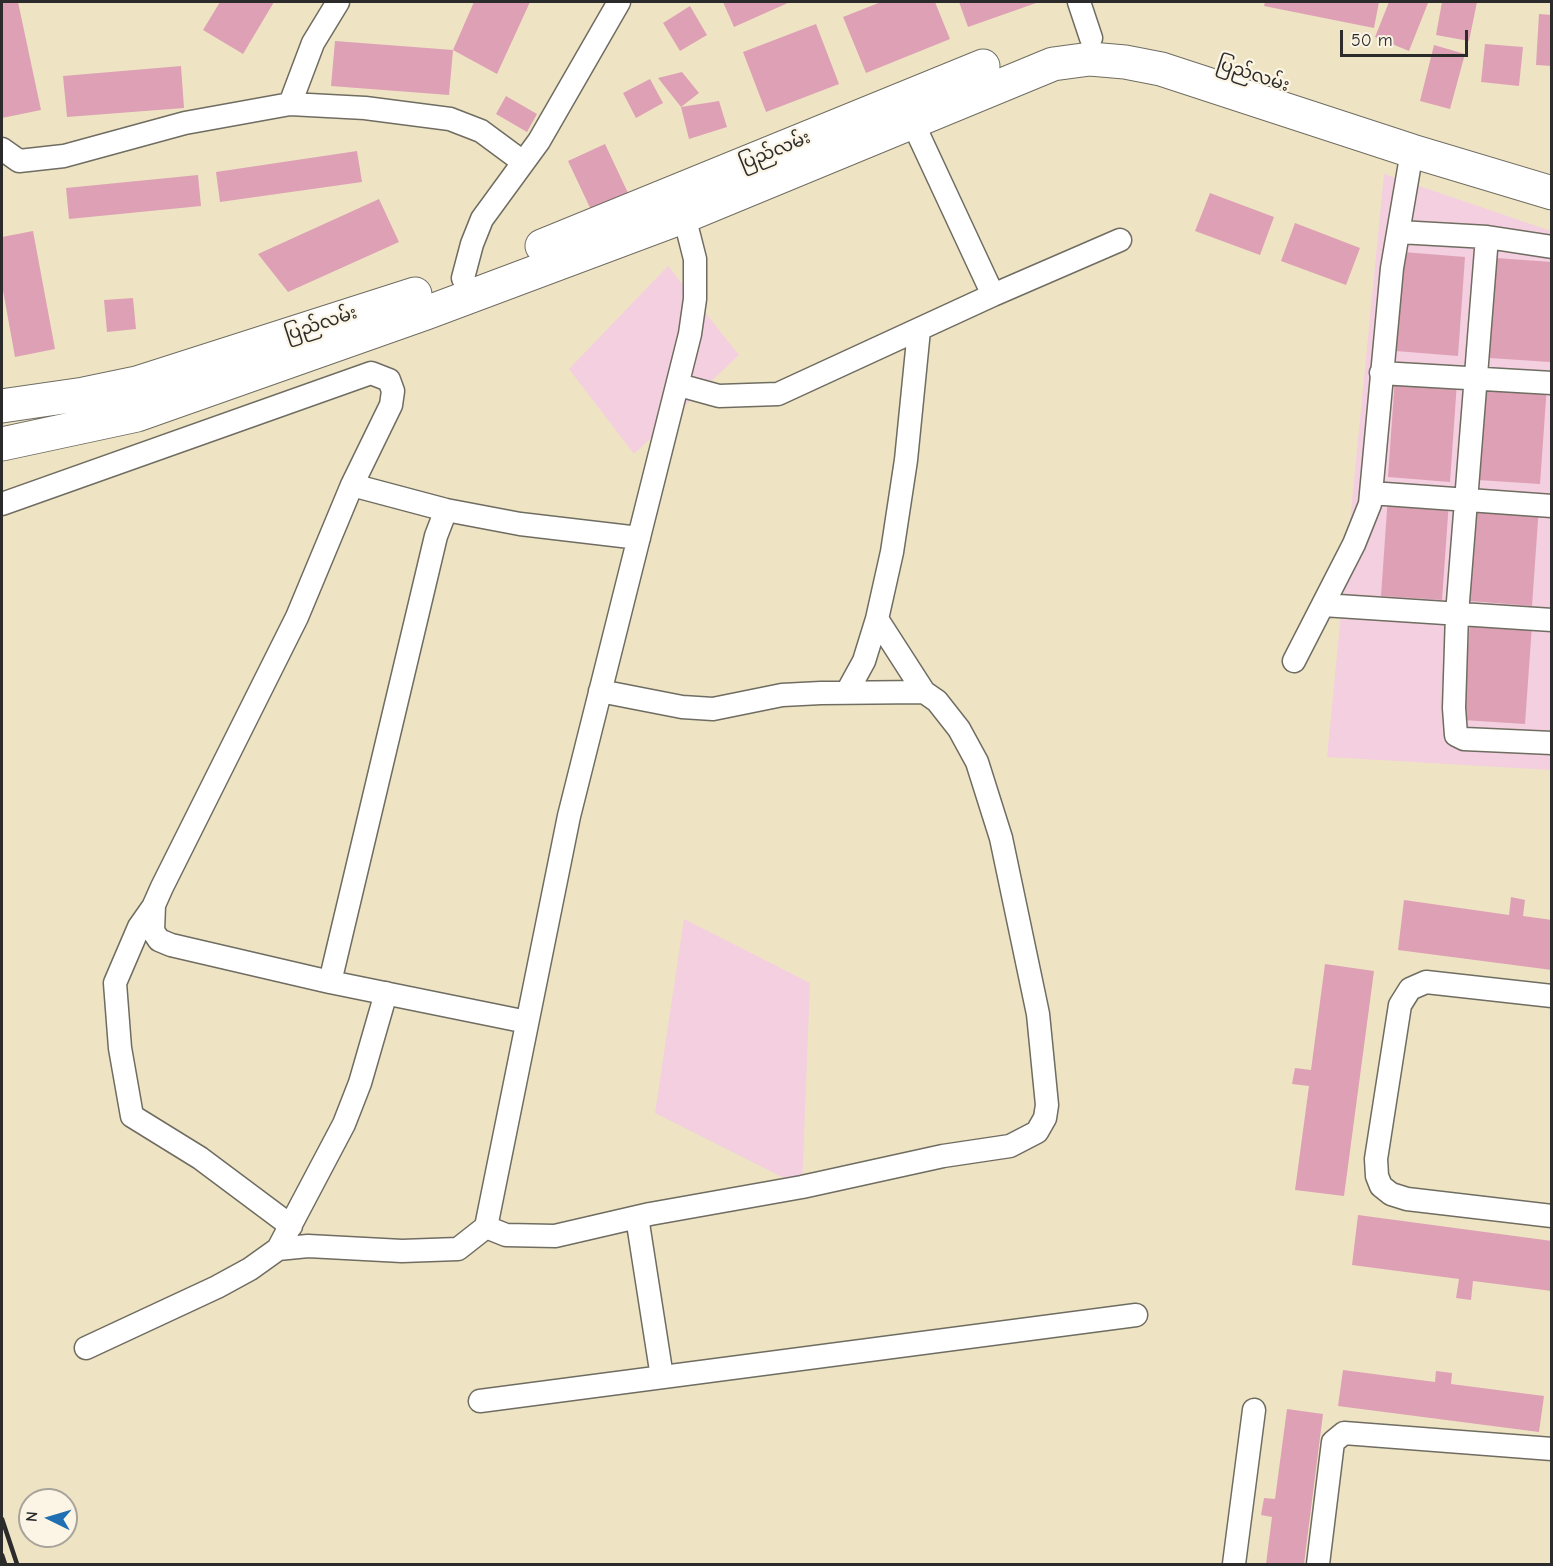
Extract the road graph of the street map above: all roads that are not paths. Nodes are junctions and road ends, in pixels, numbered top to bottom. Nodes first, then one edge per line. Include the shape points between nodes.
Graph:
1 (338, 2) edge
2 (619, 2) edge
3 (1079, 2) edge
4 (1091, 38) junction
5 (290, 104) junction
6 (912, 121) junction
7 (2, 149) edge
8 (1412, 151) junction
9 (523, 162) junction
10 (1551, 170) edge
11 (1551, 193) edge
12 (681, 204) junction
13 (1399, 232) junction
14 (1487, 237) junction
15 (1120, 240) dead end
16 (1551, 247) edge
17 (467, 287) junction
18 (993, 294) junction
19 (919, 330) junction
20 (1381, 373) junction
21 (1476, 378) junction
22 (1551, 383) edge
23 (679, 386) junction
24 (2, 406) edge
25 (2, 444) edge
26 (352, 485) junction
27 (1371, 492) junction
28 (1467, 500) junction
29 (2, 504) edge
30 (1551, 506) edge
31 (446, 510) junction
32 (639, 538) junction
33 (1323, 605) junction
34 (1457, 614) junction
35 (877, 619) junction
36 (1551, 620) edge
37 (1294, 661) dead end
38 (600, 691) junction
39 (847, 692) junction
40 (924, 692) junction
41 (1551, 743) edge
42 (154, 905) junction
43 (330, 982) junction
44 (386, 993) junction
45 (1551, 996) edge
46 (527, 1022) junction
47 (1551, 1216) edge
48 (637, 1217) junction
49 (291, 1226) junction
50 (486, 1227) junction
51 (278, 1248) junction
52 (1136, 1315) dead end
53 (86, 1348) dead end
54 (662, 1377) junction
55 (480, 1401) dead end
56 (1254, 1410) dead end
57 (1551, 1449) edge
58 (1234, 1564) edge
59 (1318, 1564) edge

1 - 5 street via 313,43
2 - 9 street
3 - 4 street
4 - 10 highway, ပြည်လမ်း via 1128,39 1167,47
4 - 12 highway, ပြည်လမ်း via 1045,45 1000,59
5 - 7 street via 184,123 64,156 19,161
5 - 9 street via 365,108 450,119 481,131
6 - 8 highway via 1053,64 1090,58 1161,69
6 - 12 highway
6 - 18 street
8 - 11 highway
8 - 13 street
9 - 17 street via 482,219 472,244
12 - 17 highway
12 - 23 street via 695,259 695,298
13 - 14 street
13 - 20 street
14 - 16 street
14 - 21 street
15 - 18 street
17 - 24 highway, ပြည်လမ်း via 136,383
17 - 25 highway via 137,415
18 - 19 street
19 - 23 street via 778,394 719,396
19 - 35 street via 906,460
20 - 21 street
20 - 27 street
21 - 22 street
21 - 28 street
23 - 32 street
26 - 29 street via 391,405 393,391 388,380 371,373
26 - 31 street
26 - 42 street via 297,617
27 - 28 street
27 - 33 street via 1354,544
28 - 30 street
28 - 34 street
31 - 32 street
31 - 43 street via 436,536
32 - 38 street
33 - 34 street
33 - 37 street
34 - 36 street
34 - 41 street via 1456,735 1474,740
35 - 39 street via 864,661
35 - 40 street
38 - 39 street via 682,707 714,709 782,694
38 - 46 street
39 - 40 street
40 - 48 street via 938,701 959,729 976,762 1000,838 1038,1014 1045,1118 1037,1132 1010,1146
42 - 43 street via 153,931 159,940
42 - 49 street via 139,927 115,983 120,1048 132,1116 200,1158
43 - 44 street
44 - 46 street
44 - 49 street via 348,1114
45 - 47 street via 1426,982 1410,989 1400,1005 1376,1159 1377,1176 1391,1194
46 - 50 street
48 - 50 street via 555,1236 506,1234
48 - 54 street
49 - 51 street
50 - 51 street via 458,1249
51 - 53 street via 217,1287
52 - 54 street
54 - 55 street
56 - 58 street
57 - 59 street via 1344,1433 1333,1442

